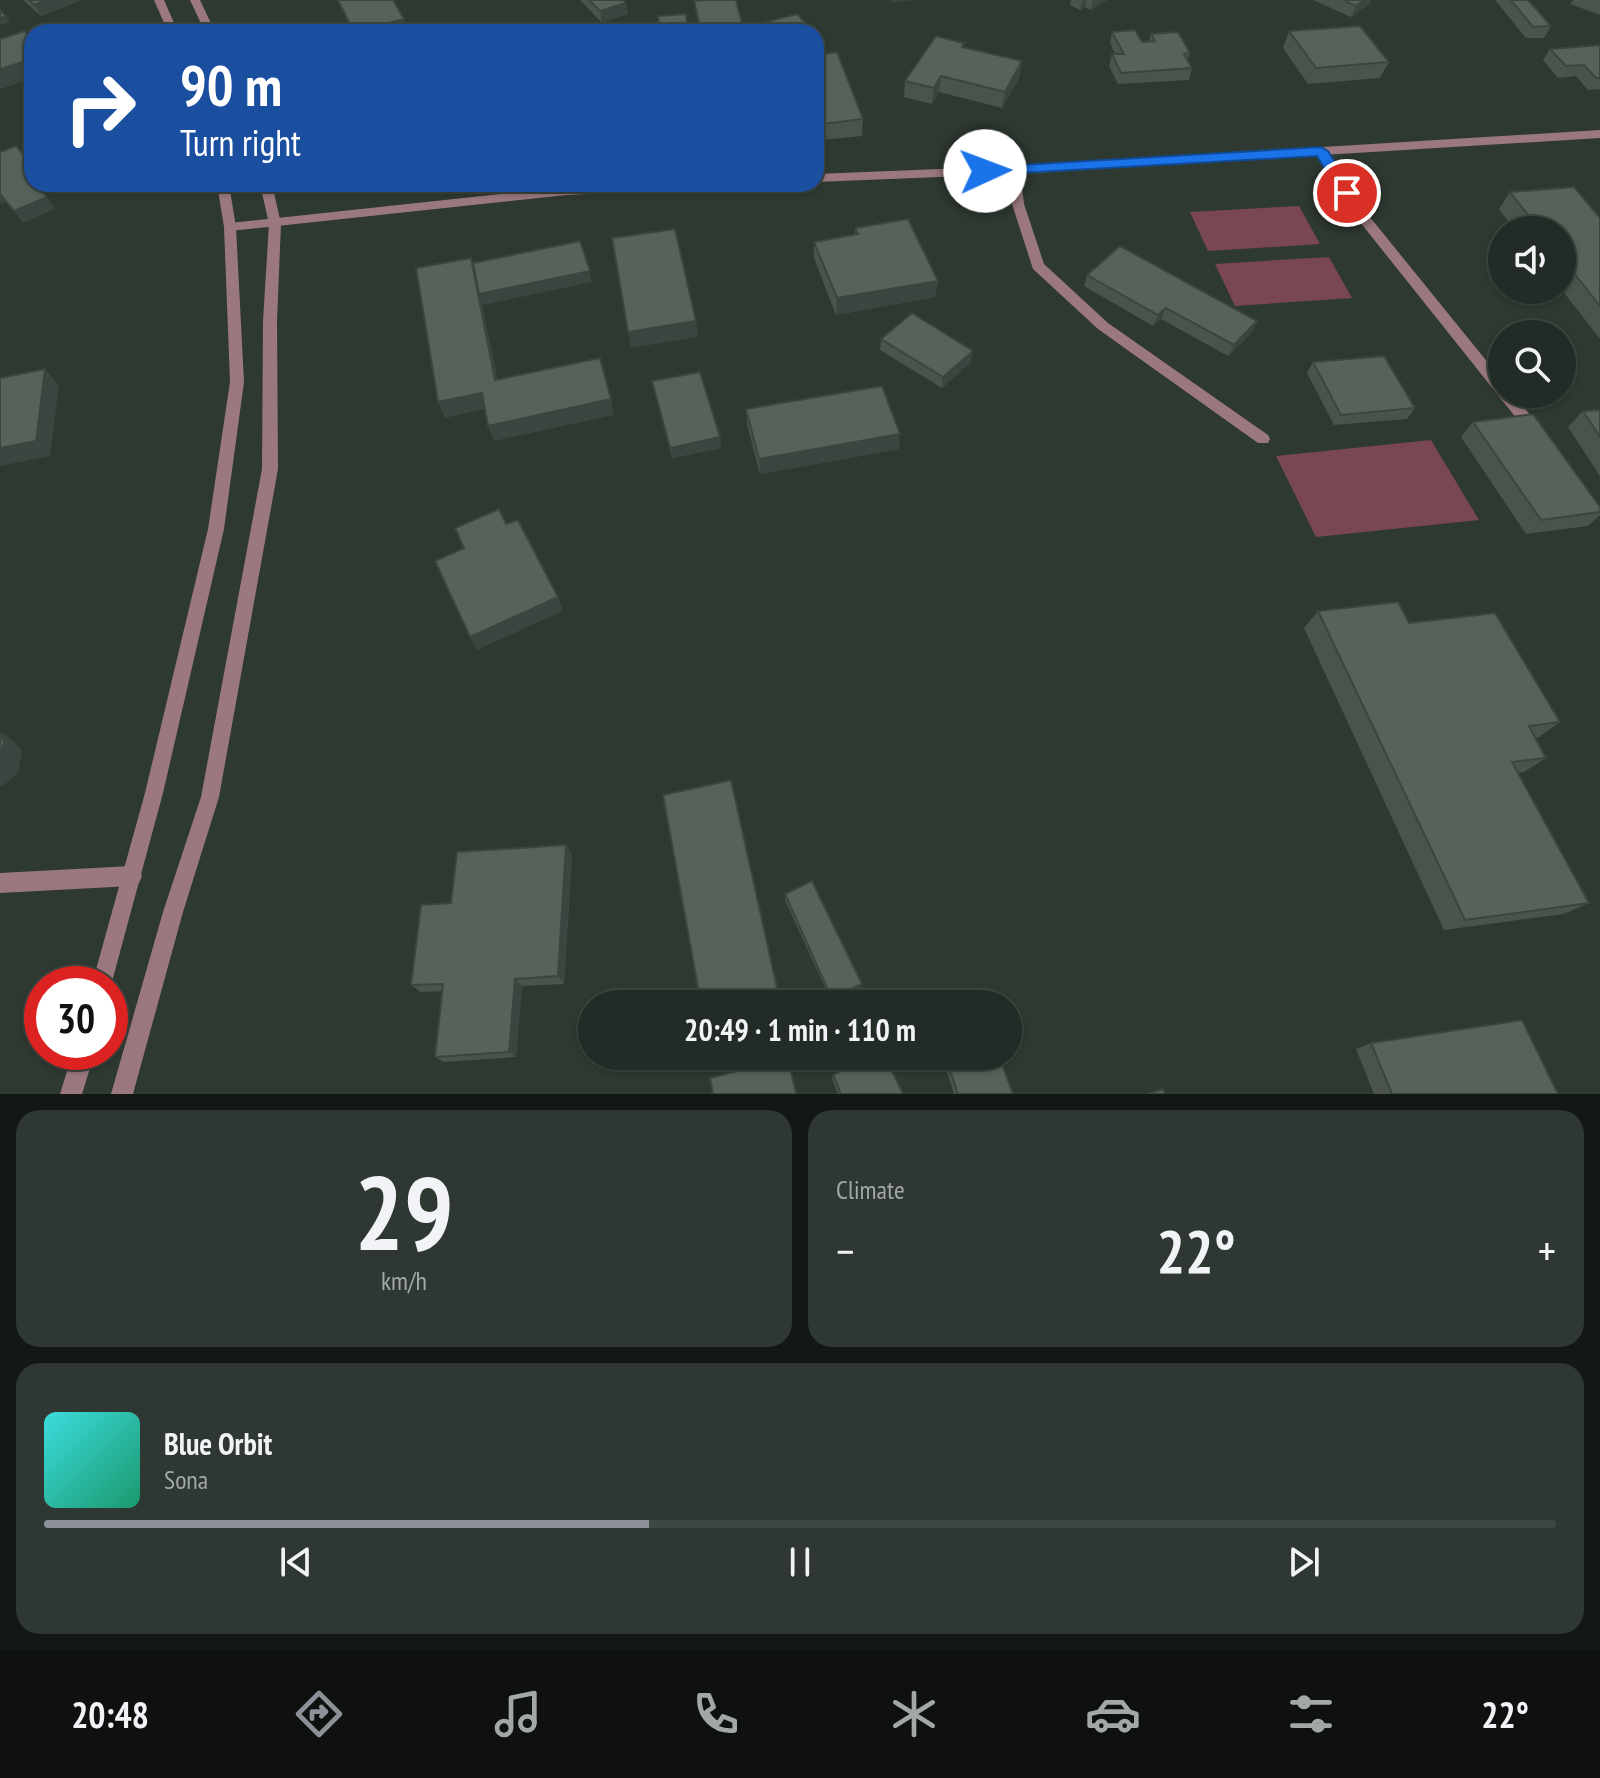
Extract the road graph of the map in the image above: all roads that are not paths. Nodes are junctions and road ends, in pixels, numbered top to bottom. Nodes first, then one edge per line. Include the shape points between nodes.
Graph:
1 (159, 0) edge
2 (195, 0) edge
3 (170, 24) edge
4 (206, 24) edge
5 (1600, 134) edge
6 (1321, 151) junction
7 (1014, 170) junction
8 (824, 178) edge
9 (224, 192) edge
10 (268, 192) edge
11 (558, 192) edge
12 (275, 224) junction
13 (230, 227) junction
14 (1488, 372) edge
15 (1517, 408) edge
16 (1263, 439) dead end
17 (1541, 439) edge
18 (132, 876) junction
19 (0, 883) edge
20 (107, 966) edge
21 (78, 1070) edge
22 (71, 1094) edge
23 (122, 1094) edge

1 - 3 street
2 - 4 street
5 - 6 street
6 - 7 street
6 - 14 street via 1360,214
7 - 8 street
7 - 16 street via 1018,204 1038,266 1103,326
9 - 13 street
10 - 12 street
11 - 12 street
12 - 13 street
12 - 23 street via 270,469 246,612 210,797
13 - 18 street via 237,382 216,529
15 - 17 street
18 - 19 street
18 - 20 street
21 - 22 street

